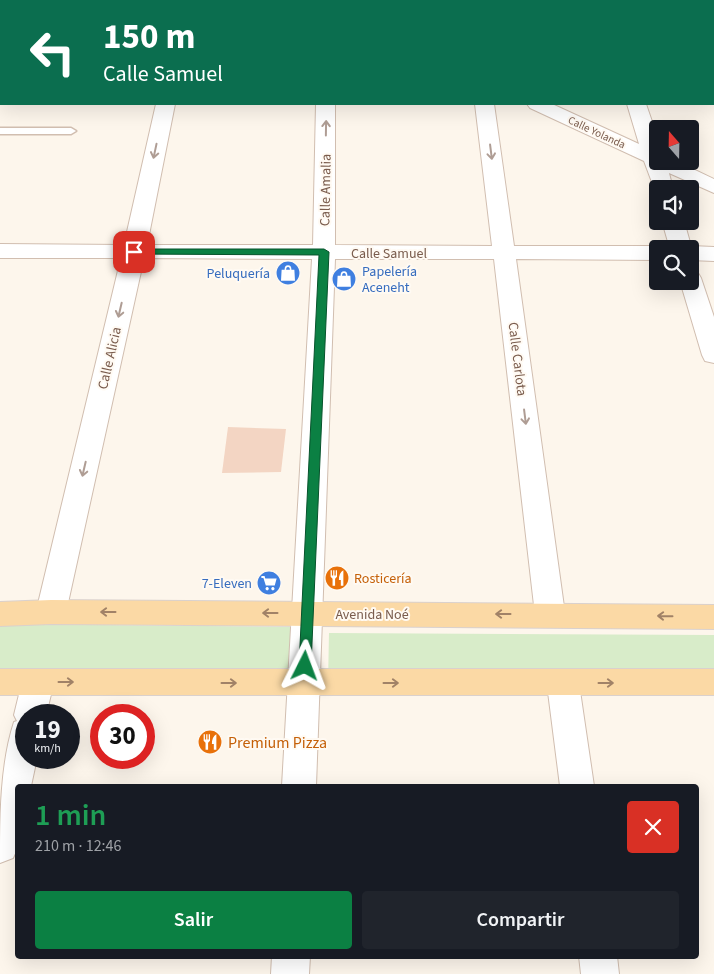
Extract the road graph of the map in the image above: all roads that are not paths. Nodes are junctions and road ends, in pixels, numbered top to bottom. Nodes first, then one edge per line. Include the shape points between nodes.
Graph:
1 (165, 105) edge
2 (326, 105) edge
3 (485, 105) edge
4 (539, 105) edge
5 (637, 105) edge
6 (0, 131) edge
7 (71, 131) dead end
8 (649, 138) edge
9 (649, 156) edge
10 (678, 170) edge
11 (714, 187) edge
12 (0, 251) edge
13 (134, 252) junction
14 (324, 252) junction
15 (504, 253) junction
16 (649, 253) edge
17 (699, 253) edge
18 (714, 254) edge
19 (694, 290) edge
20 (714, 354) edge
21 (51, 612) junction
22 (0, 614) edge
23 (308, 614) junction
24 (550, 614) junction
25 (714, 617) edge
26 (0, 682) edge
27 (38, 682) junction
28 (714, 682) edge
29 (304, 683) junction
30 (564, 684) junction
31 (33, 704) edge
32 (18, 769) edge
33 (299, 784) edge
34 (576, 784) edge
35 (0, 847) edge
36 (291, 959) edge
37 (598, 959) edge
38 (290, 974) edge
39 (600, 974) edge

1 -> 13 street, Calle Alicia
14 -> 2 street, Calle Amalia
3 -> 15 street, Calle Carlota
4 - 9 street, Calle Yolanda
5 - 8 street
6 - 7 lane
10 - 11 street, Calle Yolanda
12 - 13 street, Calle Samuel
13 - 14 street, Calle Samuel
13 -> 21 street, Calle Alicia
14 - 15 street, Calle Samuel
14 - 23 street, Calle Amalia
15 - 16 street, Calle Samuel
15 -> 24 street, Calle Carlota
17 - 18 street
19 - 20 street
21 - 22 main road, Avenida Noé
23 -> 21 main road, Avenida Noé
24 -> 23 main road, Avenida Noé
23 - 29 street, Calle Amalia
25 -> 24 main road, Avenida Noé
26 - 27 main road
27 -> 29 main road
27 - 31 street
30 -> 28 main road
29 -> 30 main road
29 - 33 street, Calle Amalia
30 - 34 street
32 - 35 street
36 - 38 street
37 - 39 street

